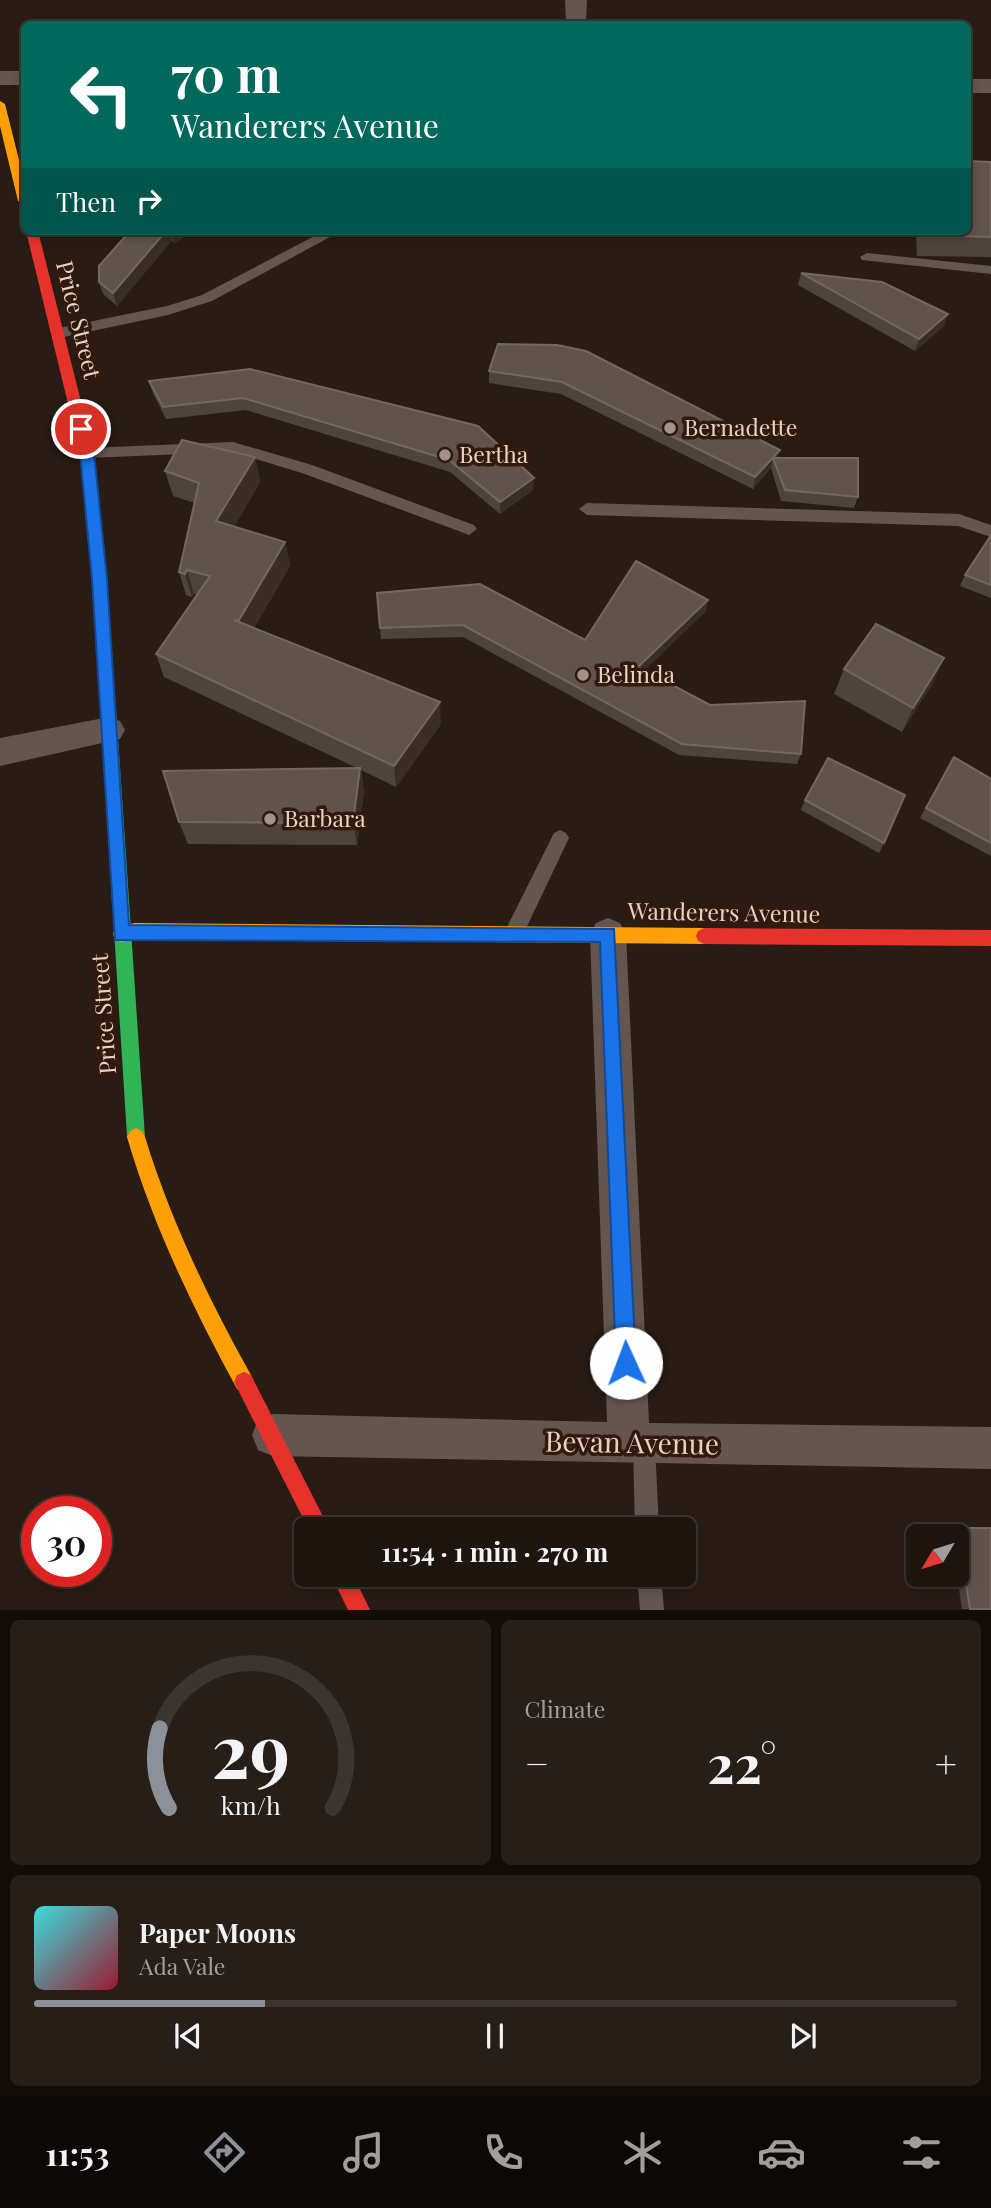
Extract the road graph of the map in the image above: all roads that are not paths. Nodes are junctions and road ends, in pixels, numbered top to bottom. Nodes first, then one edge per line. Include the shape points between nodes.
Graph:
1 (576, 0) edge
2 (576, 21) edge
3 (0, 78) edge
4 (21, 78) edge
5 (971, 86) edge
6 (991, 86) edge
7 (0, 104) edge
8 (21, 189) edge
9 (33, 235) edge
10 (326, 235) edge
11 (867, 257) dead end
12 (991, 270) edge
13 (59, 333) junction
14 (87, 453) junction
15 (587, 509) dead end
16 (469, 529) dead end
17 (991, 531) edge
18 (109, 730) junction
19 (0, 752) edge
20 (561, 838) dead end
21 (514, 933) junction
22 (121, 934) junction
23 (608, 934) junction
24 (991, 938) edge
25 (273, 1435) junction
26 (636, 1444) junction
27 (991, 1448) edge
28 (314, 1517) edge
29 (645, 1517) edge
30 (348, 1587) edge
31 (650, 1587) edge
32 (359, 1609) edge
33 (652, 1609) edge

1 - 2 street
3 - 4 street
5 - 6 street
7 - 8 street
9 - 13 street, Price Street
10 - 13 lane via 207,298
11 - 12 lane
13 - 14 street, Price Street
14 - 16 lane via 233,447 307,469
14 - 18 street, Price Street
15 - 17 lane via 959,520
18 - 19 street
18 - 22 street, Price Street
20 - 21 lane
21 - 22 street, Wanderers Avenue
21 - 23 street, Wanderers Avenue
22 - 25 street, Price Street via 134,1132 146,1184 190,1286
23 - 24 street, Wanderers Avenue
23 - 26 street
25 - 26 street, Bevan Avenue
25 - 28 street, Price Street
26 - 27 street, Bevan Avenue
26 - 29 lane
30 - 32 street
31 - 33 lane

